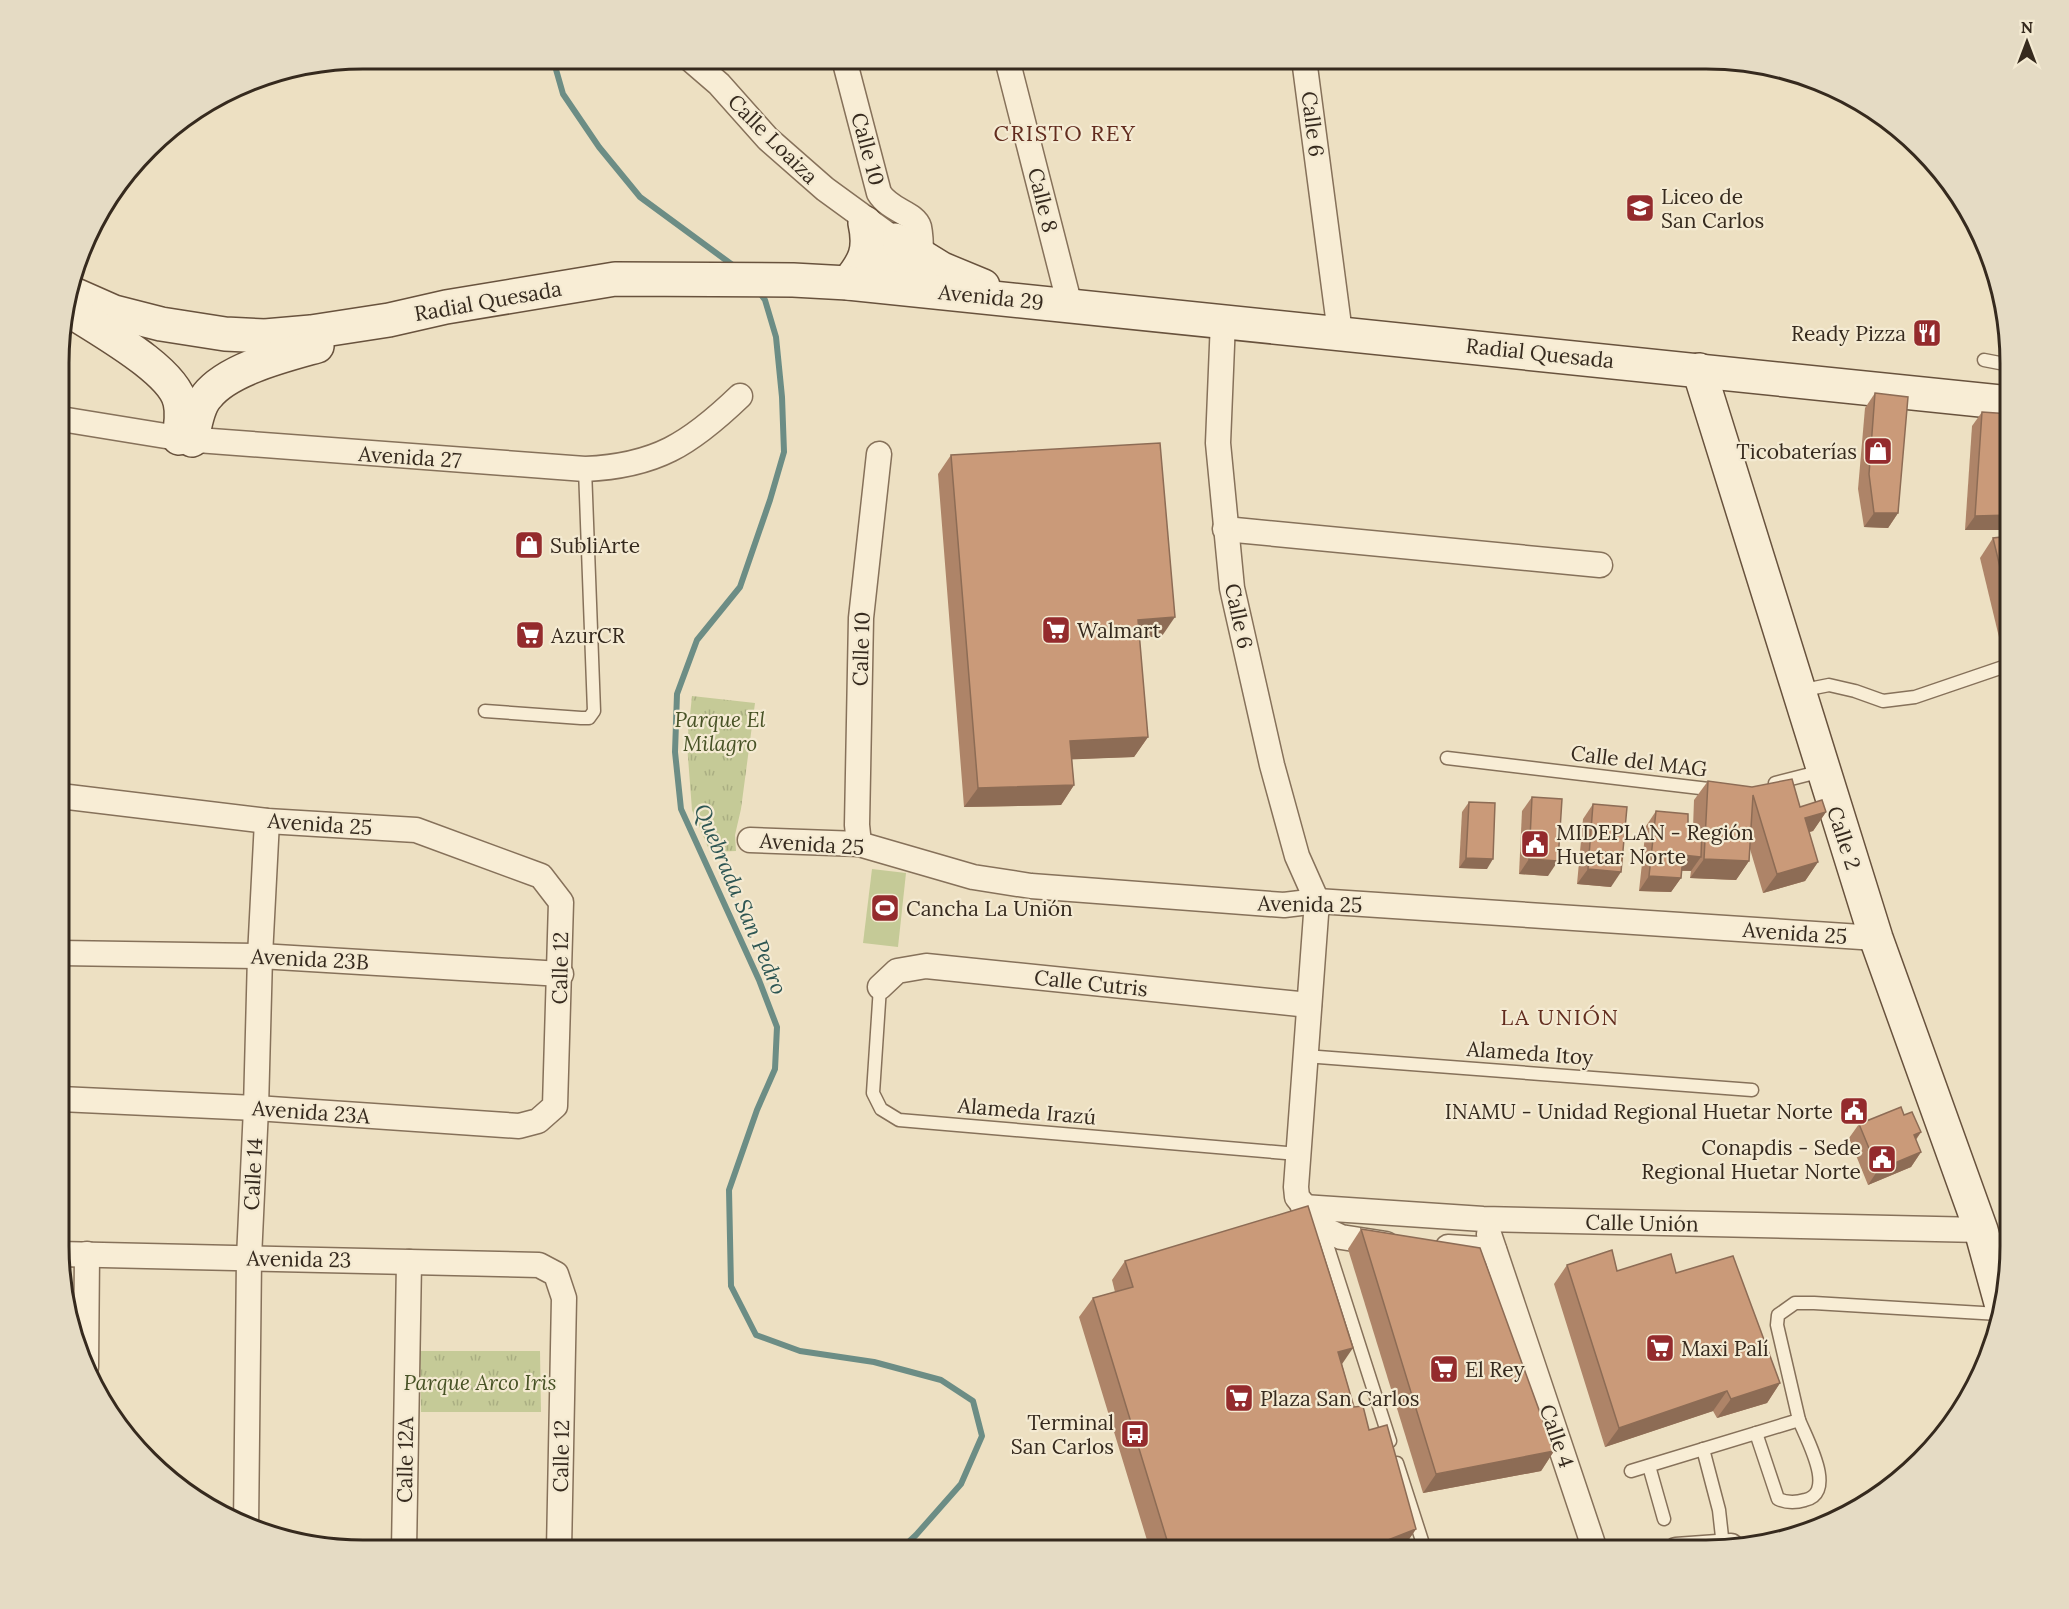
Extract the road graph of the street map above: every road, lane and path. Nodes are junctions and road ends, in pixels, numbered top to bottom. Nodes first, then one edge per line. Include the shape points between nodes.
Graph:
1 (702, 69) edge
2 (847, 69) edge
3 (1010, 69) edge
4 (1305, 69) edge
5 (862, 219) junction
6 (908, 248) junction
7 (848, 283) junction
8 (900, 287) junction
9 (77, 296) edge
10 (1027, 302) junction
11 (1070, 306) junction
12 (74, 313) edge
13 (393, 319) junction
14 (1223, 321) junction
15 (1340, 333) junction
16 (1984, 360) dead end
17 (2000, 363) edge
18 (1699, 370) junction
19 (740, 396) dead end
20 (2000, 402) edge
21 (69, 420) edge
22 (185, 439) junction
23 (879, 454) dead end
24 (585, 469) junction
25 (1225, 529) junction
26 (1600, 565) dead end
27 (2000, 668) edge
28 (1798, 692) junction
29 (485, 711) dead end
30 (1447, 758) dead end
31 (1823, 771) junction
32 (1761, 787) edge
33 (1728, 791) edge
34 (69, 797) edge
35 (267, 821) junction
36 (750, 840) dead end
37 (859, 844) junction
38 (1317, 901) junction
39 (561, 902) joint
40 (1876, 939) junction
41 (69, 953) edge
42 (260, 956) junction
43 (561, 974) junction
44 (880, 987) joint
45 (1309, 1005) junction
46 (1305, 1056) junction
47 (1752, 1090) dead end
48 (69, 1099) edge
49 (555, 1106) joint
50 (256, 1108) junction
51 (1298, 1154) junction
52 (1303, 1207) junction
53 (1483, 1219) junction
54 (1322, 1228) junction
55 (1981, 1230) junction
56 (1494, 1250) junction
57 (69, 1254) edge
58 (87, 1254) junction
59 (249, 1258) junction
60 (409, 1262) junction
61 (539, 1265) joint
62 (1997, 1287) edge
63 (1992, 1314) edge
64 (86, 1344) edge
65 (1799, 1420) junction
66 (1756, 1433) junction
67 (1703, 1449) junction
68 (1649, 1466) junction
69 (1631, 1471) dead end
70 (246, 1516) edge
71 (1664, 1519) dead end
72 (1725, 1539) edge
73 (404, 1540) edge
74 (559, 1540) edge
75 (1422, 1540) edge
76 (1592, 1540) edge

1 - 5 street, Calle Loaiza via 768,139
2 - 6 street, Calle 10 via 879,193 893,209 915,219 919,226
3 - 11 street, Calle 8
4 - 15 street, Calle 6
5 - 6 street, Calle Loaiza
5 - 7 main road via 868,236 864,261
5 - 8 street, Calle Loaiza
6 - 8 street
6 - 10 main road, Calle Loaiza via 942,269
7 - 8 main road, Radial Quesada
7 - 13 main road, Radial Quesada via 666,278 603,281
8 - 10 main road, Avenida 29
9 - 13 main road, Radial Quesada via 114,312 225,334 300,333
10 - 11 main road, Avenida 29
11 - 14 main road, Radial Quesada
12 - 22 main road via 156,368 173,386 180,400
13 - 22 main road via 340,340 280,356 224,382 206,396
14 - 15 main road, Radial Quesada
14 - 25 street, Calle 6 via 1218,443
15 - 18 main road, Radial Quesada
16 - 17 lane
18 - 20 main road, Radial Quesada
18 - 28 main road, Calle 2
19 - 24 street, Avenida 27 via 691,439 665,454 608,468
21 - 22 street, Avenida 27
22 - 24 street, Avenida 27
23 - 37 street, Calle 10 via 861,618
24 - 29 lane via 594,711 588,718 581,718
25 - 26 street
25 - 38 street, Calle 6 via 1232,588 1272,765 1297,856
27 - 28 lane via 1915,697 1883,701 1829,685
28 - 31 main road, Calle 2
30 - 33 lane, Calle del MAG
31 - 32 lane
31 - 40 main road, Calle 2
34 - 35 street, Avenida 25
35 - 39 street, Avenida 25 via 416,830 541,876
35 - 42 street, Calle 14
36 - 37 street, Avenida 25
37 - 38 street, Avenida 25 via 973,877 1031,886 1284,905
38 - 40 street, Avenida 25
38 - 45 street
39 - 43 street, Calle 12
40 - 55 main road, Calle 2
41 - 42 street, Avenida 23B
42 - 43 street, Avenida 23B
42 - 50 street, Calle 14
43 - 49 street, Calle 12
44 - 45 street, Calle Cutris via 897,971 926,966
44 - 51 lane, Alameda Irazú via 873,1093 880,1110 899,1120
45 - 46 street
46 - 47 lane, Alameda Itoy
46 - 51 street
48 - 50 street, Avenida 23A
49 - 50 street, Avenida 23A via 538,1121 519,1126
50 - 59 street, Calle 14
51 - 52 street via 1296,1187
52 - 53 street, Calle Unión
52 - 54 street
53 - 55 street, Calle Unión
53 - 56 street, Calle 4
54 - 56 street via 1341,1237
54 - 75 lane
55 - 62 main road, Calle 2
56 - 76 street, Calle 4
57 - 58 street, Avenida 23
58 - 59 street, Avenida 23
58 - 64 street
59 - 60 street, Avenida 23
59 - 70 street, Calle 14
60 - 61 street, Avenida 23
60 - 73 street, Calle 12A
61 - 74 street, Calle 12 via 556,1274 564,1298
63 - 65 lane via 1795,1303 1778,1315 1777,1325
65 - 66 lane
65 - 66 lane via 1821,1477 1818,1494 1812,1499 1796,1503 1778,1499
66 - 67 lane
67 - 68 lane
67 - 72 lane
68 - 69 lane
68 - 71 lane

